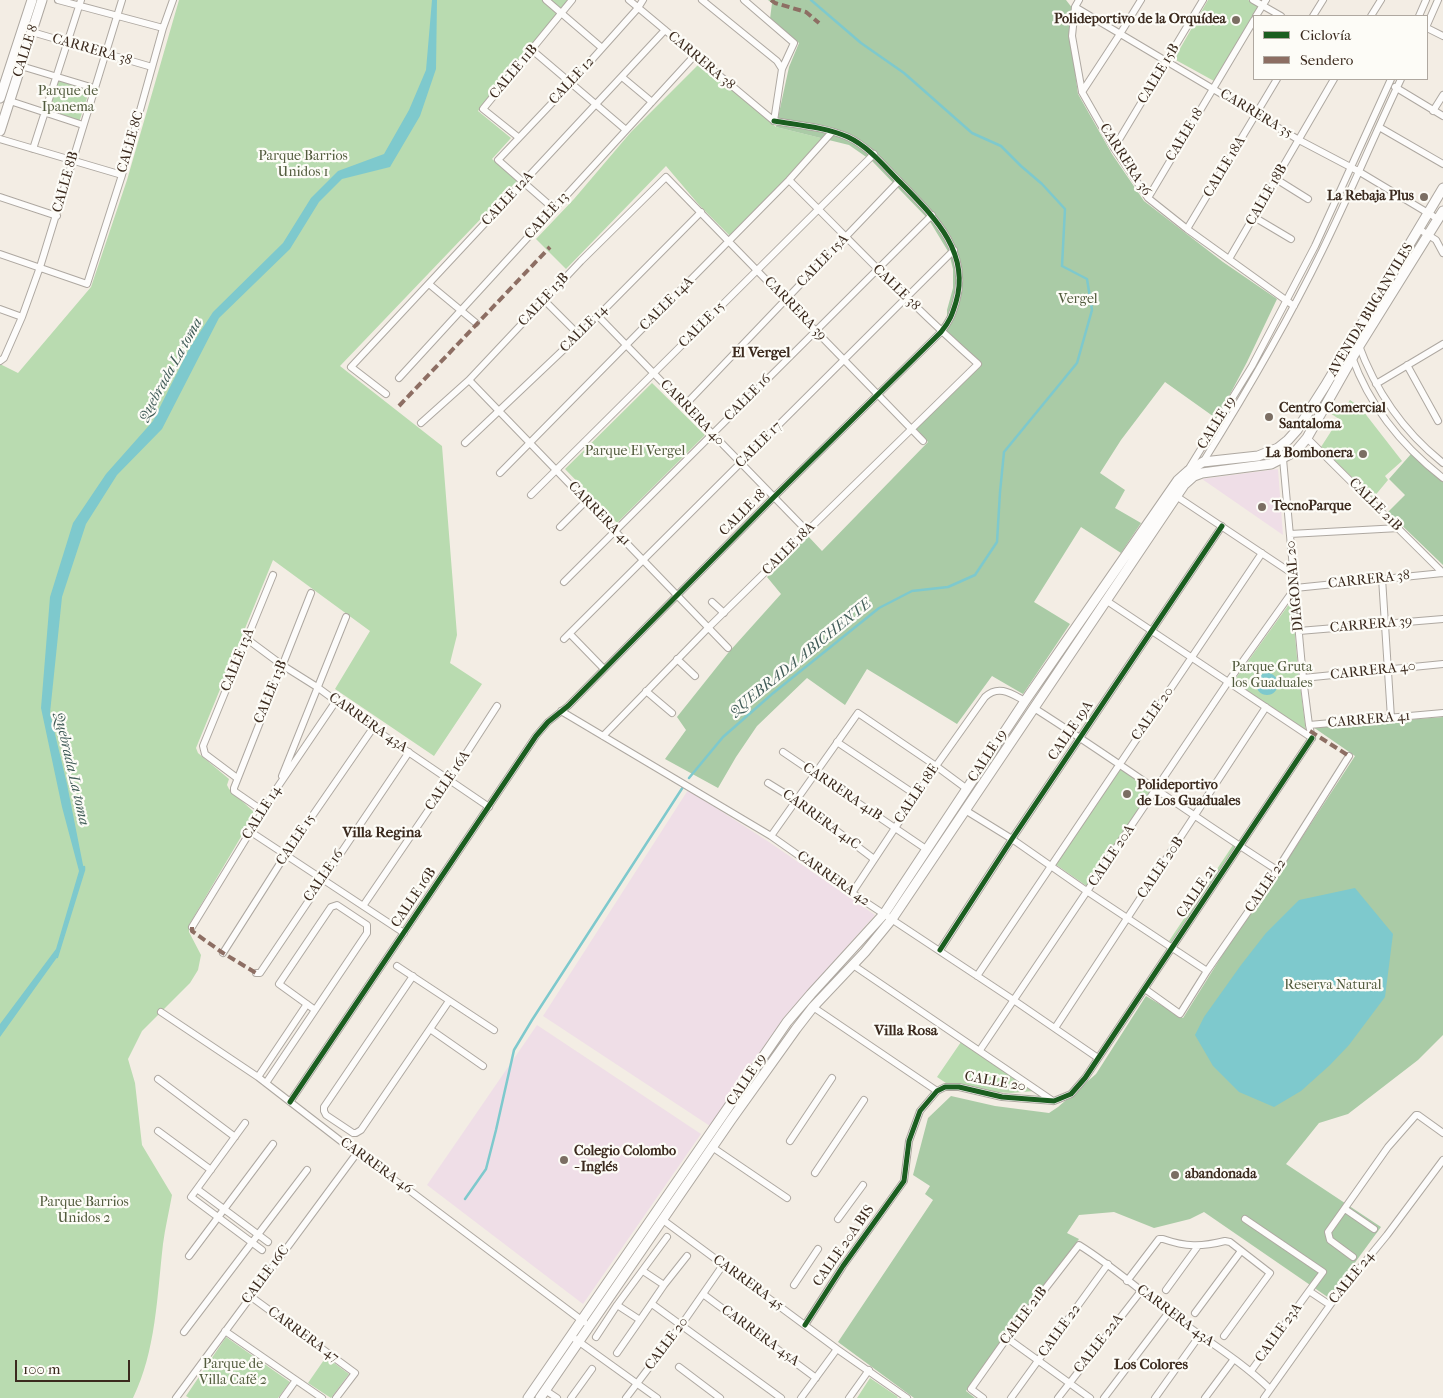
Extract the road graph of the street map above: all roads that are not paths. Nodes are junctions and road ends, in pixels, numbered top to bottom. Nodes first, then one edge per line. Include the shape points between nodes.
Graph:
1 (32, 0) edge
2 (42, 0) edge
3 (58, 0) edge
4 (122, 0) edge
5 (173, 0) edge
6 (546, 0) edge
7 (572, 0) edge
8 (629, 0) edge
9 (644, 0) edge
10 (702, 0) edge
11 (744, 0) edge
12 (1079, 0) edge
13 (1140, 0) edge
14 (1203, 0) edge
15 (1253, 0) edge
16 (1323, 0) edge
17 (1381, 0) edge
18 (1426, 0) edge
19 (1438, 0) edge
20 (80, 3) edge
21 (1264, 3) edge
22 (1075, 7) junction
23 (638, 8) junction
24 (562, 13) junction
25 (116, 15) junction
26 (1257, 15) edge
27 (1280, 15) edge
28 (1314, 15) edge
29 (1373, 15) edge
30 (1419, 15) edge
31 (1253, 22) edge
32 (1428, 24) edge
33 (1428, 27) edge
34 (163, 28) junction
35 (665, 30) junction
36 (32, 32) junction
37 (1120, 34) junction
38 (1443, 36) edge
39 (67, 43) junction
40 (602, 48) junction
41 (532, 50) junction
42 (104, 54) junction
43 (695, 55) junction
44 (1168, 61) junction
45 (21, 66) junction
46 (152, 67) junction
47 (782, 69) junction
48 (56, 77) junction
49 (622, 77) junction
50 (1276, 80) edge
51 (1333, 80) edge
52 (1389, 80) edge
53 (1400, 80) edge
54 (571, 83) junction
55 (94, 88) junction
56 (1213, 88) junction
57 (1396, 88) junction
58 (1082, 92) junction
59 (1443, 95) edge
60 (0, 98) edge
61 (10, 101) junction
62 (652, 102) junction
63 (596, 105) junction
64 (1433, 111) junction
65 (45, 112) junction
66 (1256, 114) junction
67 (1443, 116) edge
68 (774, 121) junction
69 (83, 124) junction
70 (1379, 127) junction
71 (626, 130) junction
72 (0, 131) edge
73 (832, 132) junction
74 (518, 137) junction
75 (0, 139) edge
76 (1299, 140) junction
77 (1114, 148) junction
78 (33, 149) junction
79 (874, 154) junction
80 (73, 160) junction
81 (1443, 164) edge
82 (1351, 167) junction
83 (1358, 171) junction
84 (122, 175) junction
85 (666, 177) joint
86 (1276, 179) junction
87 (790, 180) junction
88 (899, 181) junction
89 (524, 182) junction
90 (1443, 188) edge
91 (0, 197) edge
92 (1148, 198) junction
93 (1308, 199) dead end
94 (554, 209) junction
95 (818, 209) junction
96 (1443, 210) edge
97 (701, 212) junction
98 (1428, 214) junction
99 (932, 215) junction
100 (57, 216) junction
101 (1254, 216) junction
102 (1438, 219) junction
103 (1187, 229) junction
104 (1419, 229) junction
105 (1443, 236) edge
106 (846, 237) junction
107 (1432, 238) junction
108 (1291, 239) dead end
109 (729, 241) junction
110 (954, 250) junction
111 (0, 254) edge
112 (1443, 254) edge
113 (1229, 259) junction
114 (40, 267) junction
115 (757, 270) junction
116 (877, 270) junction
117 (429, 284) junction
118 (906, 298) junction
119 (786, 299) junction
120 (544, 300) junction
121 (1286, 300) junction
122 (1294, 306) junction
123 (0, 309) edge
124 (461, 310) junction
125 (598, 316) junction
126 (22, 317) junction
127 (476, 324) dead end
128 (816, 330) junction
129 (942, 332) junction
130 (579, 335) junction
131 (1355, 335) junction
132 (626, 345) junction
133 (1443, 345) edge
134 (1348, 346) junction
135 (1359, 346) junction
136 (1353, 359) junction
137 (844, 360) junction
138 (1, 361) edge
139 (978, 364) joint
140 (1407, 365) junction
141 (653, 373) junction
142 (399, 378) dead end
143 (469, 380) junction
144 (1376, 384) junction
145 (386, 394) dead end
146 (878, 395) junction
147 (685, 405) junction
148 (499, 411) junction
149 (1438, 421) dead end
150 (421, 423) dead end
151 (912, 429) junction
152 (712, 434) junction
153 (1307, 438) junction
154 (923, 441) dead end
155 (530, 442) junction
156 (465, 443) dead end
157 (1278, 448) junction
158 (1283, 459) junction
159 (1203, 462) junction
160 (741, 463) junction
161 (1443, 463) edge
162 (556, 470) junction
163 (500, 473) dead end
164 (1191, 473) junction
165 (1443, 478) edge
166 (531, 495) dead end
167 (1176, 496) junction
168 (774, 497) junction
169 (586, 501) junction
170 (1222, 526) junction
171 (560, 527) dead end
172 (1399, 528) junction
173 (615, 531) junction
174 (807, 531) junction
175 (1290, 534) junction
176 (1262, 553) junction
177 (644, 560) junction
178 (1443, 573) edge
179 (1294, 574) junction
180 (273, 575) dead end
181 (1382, 578) junction
182 (564, 582) dead end
183 (1295, 588) junction
184 (311, 593) dead end
185 (678, 595) junction
186 (1107, 601) junction
187 (712, 602) dead end
188 (724, 614) junction
189 (346, 617) dead end
190 (1443, 619) edge
191 (1384, 624) junction
192 (709, 627) junction
193 (1152, 631) junction
194 (1298, 631) junction
195 (247, 639) junction
196 (728, 648) dead end
197 (1192, 658) junction
198 (677, 659) junction
199 (1443, 664) edge
200 (282, 666) junction
201 (604, 669) junction
202 (1387, 670) junction
203 (695, 676) dead end
204 (1303, 678) junction
205 (1228, 682) junction
206 (317, 687) junction
207 (646, 691) junction
208 (336, 701) junction
209 (1025, 701) junction
210 (497, 706) dead end
211 (1266, 707) junction
212 (1034, 708) junction
213 (562, 711) junction
214 (1443, 713) edge
215 (672, 714) dead end
216 (1392, 718) junction
217 (1309, 725) junction
218 (373, 728) junction
219 (603, 736) junction
220 (1080, 737) junction
221 (1312, 738) junction
222 (837, 742) junction
223 (409, 752) junction
224 (783, 752) dead end
225 (1349, 756) dead end
226 (1118, 764) junction
227 (936, 766) junction
228 (815, 773) junction
229 (237, 778) junction
230 (449, 780) junction
231 (768, 783) dead end
232 (277, 788) junction
233 (967, 789) junction
234 (1156, 789) junction
235 (916, 795) junction
236 (797, 801) junction
237 (489, 807) junction
238 (965, 810) junction
239 (263, 811) junction
240 (1196, 815) junction
241 (895, 828) junction
242 (251, 832) junction
243 (771, 836) junction
244 (1012, 839) junction
245 (1241, 847) junction
246 (926, 849) junction
247 (286, 854) junction
248 (874, 859) junction
249 (1052, 866) junction
250 (1277, 870) junction
251 (322, 878) junction
252 (1088, 892) junction
253 (852, 893) junction
254 (363, 906) junction
255 (884, 914) junction
256 (1128, 918) junction
257 (892, 919) junction
258 (192, 927) dead end
259 (404, 933) junction
260 (1174, 947) junction
261 (940, 950) junction
262 (223, 953) dead end
263 (854, 965) junction
264 (397, 966) dead end
265 (1207, 971) junction
266 (256, 973) dead end
267 (412, 976) junction
268 (977, 976) junction
269 (1145, 990) junction
270 (449, 1001) junction
271 (1015, 1001) junction
272 (307, 1004) junction
273 (813, 1007) junction
274 (315, 1010) junction
275 (161, 1012) dead end
276 (1055, 1028) junction
277 (430, 1029) junction
278 (494, 1030) dead end
279 (980, 1050) junction
280 (1098, 1058) junction
281 (483, 1066) dead end
282 (258, 1077) junction
283 (158, 1078) dead end
284 (832, 1078) dead end
285 (266, 1083) junction
286 (937, 1091) junction
287 (864, 1100) dead end
288 (1054, 1101) junction
289 (290, 1102) junction
290 (245, 1124) dead end
291 (158, 1131) dead end
292 (1443, 1133) edge
293 (235, 1137) junction
294 (790, 1141) dead end
295 (273, 1144) dead end
296 (712, 1147) junction
297 (357, 1153) junction
298 (1442, 1163) edge
299 (211, 1170) junction
300 (307, 1170) dead end
301 (815, 1173) dead end
302 (863, 1185) dead end
303 (197, 1189) junction
304 (786, 1198) dead end
305 (224, 1209) junction
306 (1345, 1209) junction
307 (218, 1218) junction
308 (838, 1219) dead end
309 (1245, 1219) dead end
310 (663, 1220) junction
311 (1374, 1229) dead end
312 (258, 1234) junction
313 (667, 1237) dead end
314 (268, 1242) dead end
315 (252, 1243) junction
316 (1079, 1245) joint
317 (1198, 1246) junction
318 (818, 1249) dead end
319 (262, 1250) dead end
320 (1241, 1251) junction
321 (189, 1256) dead end
322 (687, 1256) dead end
323 (1353, 1257) dead end
324 (1108, 1264) junction
325 (724, 1265) junction
326 (643, 1271) junction
327 (621, 1280) junction
328 (1128, 1280) junction
329 (794, 1285) dead end
330 (631, 1286) junction
331 (664, 1286) junction
332 (1166, 1290) dead end
333 (1141, 1291) junction
334 (1309, 1291) junction
335 (703, 1294) junction
336 (250, 1296) junction
337 (618, 1304) junction
338 (652, 1304) junction
339 (1330, 1305) junction
340 (1169, 1312) junction
341 (1195, 1313) dead end
342 (640, 1320) junction
343 (585, 1323) junction
344 (682, 1324) junction
345 (805, 1325) junction
346 (225, 1331) junction
347 (184, 1332) dead end
348 (1200, 1335) junction
349 (1224, 1336) dead end
350 (596, 1337) dead end
351 (574, 1338) junction
352 (1007, 1338) junction
353 (835, 1347) junction
354 (617, 1353) dead end
355 (1234, 1359) junction
356 (1038, 1360) junction
357 (679, 1367) dead end
358 (592, 1369) dead end
359 (869, 1370) junction
360 (1251, 1371) junction
361 (816, 1378) junction
362 (296, 1380) junction
363 (1069, 1382) junction
364 (637, 1383) junction
365 (1270, 1389) junction
366 (546, 1390) junction
367 (903, 1397) edge
368 (176, 1398) edge
369 (283, 1398) edge
370 (322, 1398) edge
371 (336, 1398) edge
372 (528, 1398) edge
373 (540, 1398) edge
374 (557, 1398) edge
375 (571, 1398) edge
376 (626, 1398) edge
377 (657, 1398) edge
378 (720, 1398) edge
379 (781, 1398) edge
380 (801, 1398) edge
381 (849, 1398) edge
382 (984, 1398) edge
383 (1012, 1398) edge
384 (1058, 1398) edge
385 (1090, 1398) edge
386 (1104, 1398) edge
387 (1155, 1398) edge
388 (1205, 1398) edge
389 (1264, 1398) edge

1 - 60 main road, CALLE 8
2 - 36 main road, CALLE 8
3 - 20 street
4 - 25 street, CALLE 8B
5 - 34 street, CALLE 8C
6 - 24 street
7 - 24 street, CALLE 11B
8 - 23 street, CARRERA 38
9 - 23 street, CALLE 12
10 - 47 street via 778,60
11 - 47 street via 794,43
12 - 22 street
13 - 37 street
14 - 44 street, CALLE 15B
15 - 21 street
16 - 28 street
17 - 29 street
18 - 30 street
19 - 32 street
20 - 25 street
20 - 39 street
21 - 26 street
21 - 27 street
22 - 37 street, CARRERA 35
22 - 58 street, CARRERA 36 via 1072,36
23 - 35 street, CARRERA 38
23 - 40 street, CALLE 12
24 - 40 street
24 - 41 street, CALLE 11B
25 - 34 street
25 - 42 street, CALLE 8B
31 - 56 street, CALLE 18
33 - 38 street
34 - 46 street, CALLE 8C
35 - 43 street, CARRERA 38
35 - 49 street, CALLE 12A
36 - 39 street, CARRERA 38
36 - 45 main road, CALLE 8
37 - 44 street, CARRERA 35
37 - 58 street
39 - 42 street, CARRERA 38
39 - 48 street
40 - 54 street, CALLE 12
41 - 54 street
41 - 74 street, CALLE 11B via 483,109
42 - 46 street, CARRERA 38
42 - 55 street, CALLE 8B
43 - 62 street, CALLE 13
43 - 68 street, CARRERA 38
44 - 56 street, CARRERA 35
44 - 77 street, CALLE 15B
45 - 48 street
45 - 61 main road, CALLE 8
46 - 84 street, CALLE 8C
47 - 68 street
48 - 55 street
48 - 65 street
49 - 62 street
49 - 63 street, CALLE 12A
50 - 66 street, CALLE 18A
51 - 76 street, CALLE 18B
52 - 57 street
52 - 82 street, CALLE 19
53 - 57 street, CALLE 19
54 - 63 street
54 - 74 street, CALLE 12
55 - 69 street, CALLE 8B
56 - 66 street, CARRERA 35
56 - 92 street, CALLE 18
57 - 64 street
57 - 70 street, CALLE 19
58 - 77 street, CARRERA 36
59 - 64 street
61 - 65 street
61 - 72 main road, CALLE 8
62 - 71 street, CALLE 13
63 - 71 street
63 - 89 street, CALLE 12A
64 - 67 street
65 - 69 street
65 - 78 street
66 - 76 street, CARRERA 35
66 - 103 street, CALLE 18A
68 - 73 street, CALLE 18
69 - 80 street, CALLE 8B
70 - 81 street
70 - 83 street, CALLE 19
71 - 94 street, CALLE 13
73 - 79 street, CALLE 18 via 850,138
73 - 87 street, CALLE 14A
74 - 89 street, CALLE 12 via 498,160
75 - 78 street
76 - 82 street, CARRERA 35
76 - 86 street, CALLE 18B
77 - 92 street, CARRERA 36
78 - 80 street
79 - 88 street, CALLE 18
79 - 95 street, CALLE 15
80 - 84 street
80 - 100 street, CALLE 8B
82 - 83 street, CARRERA 35
82 - 121 street, CALLE 19
83 - 98 street, CARRERA 35
83 - 122 street, CALLE 19
84 - 114 street, CALLE 8C via 87,284
85 - 97 street, CARRERA 39
85 - 120 street, CALLE 13B
86 - 93 street
86 - 101 street, CALLE 18B
87 - 95 street, CALLE 38
87 - 109 street, CALLE 14A
88 - 99 street, CALLE 18
88 - 106 street, CALLE 15A
89 - 94 street
89 - 117 street, CALLE 12A
90 - 98 main road, AVENIDA BUGANVILES
91 - 100 street
92 - 103 street, CARRERA 36
94 - 124 street, CALLE 13
95 - 106 street, CALLE 38
95 - 115 street, CALLE 15
96 - 102 main road, AVENIDA BUGANVILES
97 - 109 street, CARRERA 39
97 - 125 street, CALLE 14
98 - 102 street, CARRERA 35
98 - 104 main road, AVENIDA BUGANVILES
99 - 110 street, CALLE 18
99 - 116 street, CALLE 16
100 - 114 street, CALLE 8B
101 - 108 street
101 - 113 street, CALLE 18B
102 - 107 main road, AVENIDA BUGANVILES
103 - 113 street, CARRERA 36
104 - 107 street
104 - 131 main road, AVENIDA BUGANVILES
105 - 107 street
106 - 116 street, CALLE 38
106 - 119 street, CALLE 15A
107 - 112 street
107 - 135 main road, AVENIDA BUGANVILES
109 - 115 street, CARRERA 39
109 - 132 street, CALLE 14A
110 - 118 street, CALLE 17
110 - 129 street, CALLE 18 via 960,266 960,290 951,321
111 - 114 street
113 - 121 street, CARRERA 36
114 - 126 street, CALLE 8B
115 - 119 street, CARRERA 39
115 - 141 street, CALLE 15
116 - 118 street, CALLE 38
116 - 128 street, CALLE 16
117 - 124 street
117 - 145 street, CALLE 12A via 351,367
118 - 129 street, CALLE 38
118 - 137 street, CALLE 17
119 - 128 street, CARRERA 39
119 - 147 street, CALLE 15A
120 - 130 street
120 - 143 street, CALLE 13B
121 - 122 street, CARRERA 36
121 - 164 street, CALLE 19
122 - 159 street, CALLE 19
123 - 126 street
124 - 127 street
124 - 142 street, CALLE 13
125 - 130 street, CALLE 14
125 - 132 street, CARRERA 40
126 - 138 street, CALLE 8B
128 - 137 street, CARRERA 39
128 - 152 street, CALLE 16
129 - 139 street, CALLE 38
129 - 146 street, CALLE 18
130 - 148 street, CALLE 14
131 - 134 main road, AVENIDA BUGANVILES
131 - 135 street
132 - 141 street, CARRERA 40
132 - 155 street, CALLE 14A
133 - 140 street
134 - 136 street
134 - 157 main road, AVENIDA BUGANVILES via 1297,430
135 - 136 main road, AVENIDA BUGANVILES
135 - 144 street
136 - 153 main road, AVENIDA BUGANVILES
136 - 165 street via 1383,418 1412,452
137 - 146 street, CARRERA 39
137 - 160 street, CALLE 17
139 - 151 street, CALLE 18A
140 - 144 street
140 - 149 street
141 - 147 street, CARRERA 40
141 - 162 street, CALLE 15
143 - 148 street, CARRERA 41
143 - 150 street, CALLE 13B
144 - 161 street via 1411,433
146 - 151 street, CARRERA 39
146 - 168 street, CALLE 18
147 - 152 street, CARRERA 40
148 - 155 street, CARRERA 41
148 - 156 street, CALLE 14
151 - 154 street, CARRERA 39
151 - 174 street, CALLE 18A
152 - 160 street, CARRERA 40
152 - 173 street, CALLE 16
153 - 158 main road, AVENIDA BUGANVILES
153 - 172 street, CALLE 21B
155 - 162 street, CARRERA 41
155 - 163 street, CALLE 14A
157 - 158 street, DIAGONAL 20
157 - 159 main road via 1258,456
158 - 164 main road via 1271,464
158 - 175 street, DIAGONAL 20
159 - 164 main road
160 - 168 street, CARRERA 40
160 - 177 street, CALLE 17
162 - 166 street, CALLE 15
162 - 169 street, CARRERA 41
164 - 167 main road, CALLE 19
164 - 209 main road, CALLE 19 via 1178,480 1167,495
167 - 170 street
167 - 186 main road, CALLE 19
168 - 174 street, CARRERA 40
168 - 185 street, CALLE 18
169 - 171 street
169 - 173 street, CARRERA 41
170 - 176 street
170 - 193 street, CALLE 19A
172 - 175 street
172 - 178 street, CALLE 21B
173 - 177 street, CARRERA 41
173 - 182 street, CALLE 16
174 - 188 street, CALLE 18A
175 - 179 street, DIAGONAL 20
176 - 179 street
176 - 197 street, CALLE 20
177 - 185 street, CARRERA 41
177 - 201 street, CALLE 17 via 567,637
178 - 181 street, CARRERA 38
179 - 183 street, DIAGONAL 20
180 - 195 street, CALLE 13A
181 - 183 street, CARRERA 38
181 - 191 street
183 - 194 street, DIAGONAL 20
183 - 205 street, CALLE 20A
184 - 200 street, CALLE 13B
185 - 192 street, CARRERA 41
185 - 201 street, CALLE 18
186 - 193 street
186 - 212 main road, CALLE 19
187 - 188 street
188 - 192 street, CALLE 18A
189 - 206 street
190 - 191 street, CARRERA 39
191 - 194 street, CARRERA 39
191 - 202 street
192 - 196 street, CARRERA 41
192 - 198 street, CALLE 18A
193 - 197 street
193 - 220 street, CALLE 19A
194 - 204 street, DIAGONAL 20
195 - 200 street, CARRERA 43A
195 - 229 street, CALLE 13A via 203,746 204,754
197 - 205 street
197 - 226 street, CALLE 20
198 - 203 street
198 - 207 street, CALLE 18A
199 - 202 street, CARRERA 40
200 - 206 street, CARRERA 43A
200 - 229 street, CALLE 13B
201 - 213 street, CALLE 18
202 - 204 street, CARRERA 40
202 - 216 street
204 - 217 street, DIAGONAL 20
205 - 211 street
205 - 234 street, CALLE 20A
206 - 208 street, CARRERA 43A
206 - 232 street
207 - 215 street
207 - 219 street, CALLE 18A
208 - 218 street, CARRERA 43A
208 - 232 street, CALLE 14
209 - 227 street, CALLE 18E via 1005,690 990,693
209 - 233 main road, CALLE 19
210 - 230 street, CALLE 16A
211 - 221 street
211 - 240 street, CALLE 20B
212 - 220 street
212 - 238 main road, CALLE 19
213 - 219 street, CARRERA 42
213 - 237 street, CALLE 16B via 536,736
214 - 216 street, CARRERA 41
216 - 217 street, CARRERA 41
217 - 221 street, CARRERA 41
218 - 223 street, CARRERA 43A
218 - 247 street, CALLE 15
219 - 243 street, CARRERA 42
220 - 226 street
220 - 244 street, CALLE 19A
221 - 245 street, CALLE 21
222 - 227 street via 858,713
222 - 228 street
222 - 235 street
223 - 230 street, CARRERA 43A
223 - 251 street, CALLE 16
224 - 228 street, CARRERA 41B
225 - 250 street, CALLE 22
226 - 234 street
226 - 249 street, CALLE 20
227 - 233 street
227 - 235 street, CALLE 18E
228 - 236 street
228 - 241 street, CARRERA 41B
229 - 239 street, CALLE 13B via 234,791
230 - 237 street, CARRERA 43A
230 - 254 street, CALLE 16A
231 - 236 street, CARRERA 41C
232 - 239 street, CALLE 14
233 - 246 main road, CALLE 19
234 - 240 street
234 - 252 street, CALLE 20A
235 - 241 street, CALLE 18E
236 - 243 street
236 - 248 street, CARRERA 41C
237 - 259 street, CALLE 16B
238 - 244 street
238 - 257 main road, CALLE 19
239 - 242 street, CALLE 14
240 - 245 street
240 - 256 street, CALLE 20B
241 - 246 street, CARRERA 41B
241 - 248 street, CALLE 18E
242 - 247 street
242 - 258 street, CALLE 14
243 - 253 street, CARRERA 42
244 - 249 street
244 - 261 street, CALLE 19A
245 - 250 street
245 - 260 street, CALLE 21
246 - 255 main road, CALLE 19
247 - 251 street
247 - 262 street, CALLE 15
248 - 253 street, CALLE 18E
249 - 252 street
249 - 268 street, CALLE 20
250 - 265 street, CALLE 22
251 - 254 street
251 - 266 street, CALLE 16 via 260,973
252 - 256 street
252 - 271 street, CALLE 20A
253 - 255 street, CARRERA 42
254 - 259 street
255 - 257 street, CARRERA 42
255 - 343 main road, CALLE 19 via 787,1022
256 - 260 street
256 - 276 street, CALLE 20B
257 - 261 street, CARRERA 42
257 - 263 main road, CALLE 19
259 - 289 street, CALLE 16B
260 - 265 street
260 - 269 street, CALLE 21
261 - 268 street, CARRERA 42
263 - 273 main road, CALLE 19
263 - 279 street
264 - 267 street
265 - 269 street, CALLE 22 via 1180,1014
267 - 270 street
267 - 277 street via 324,1107 326,1115 353,1133 361,1130
268 - 271 street, CARRERA 42
269 - 280 street, CALLE 21
270 - 277 street
270 - 278 street
271 - 276 street, CARRERA 42
271 - 279 street, CALLE 20A
272 - 274 street
272 - 274 street via 279,984 330,907 338,905 367,925 368,930
272 - 282 street
273 - 286 street
273 - 296 main road, CALLE 19
274 - 285 street
275 - 282 street, CARRERA 46
276 - 280 street, CARRERA 42
277 - 281 street
279 - 288 street
280 - 288 street via 1071,1094
282 - 285 street, CARRERA 46
283 - 293 street
284 - 294 street
285 - 289 street, CARRERA 46
286 - 288 street, CALLE 20 via 958,1087 1002,1097
286 - 345 street, CALLE 20A BIS via 920,1111 909,1141 904,1181
287 - 301 street
289 - 297 street, CARRERA 46
290 - 293 street
291 - 299 street
292 - 306 street via 1418,1115 1414,1116
293 - 299 street
295 - 305 street
296 - 304 street
296 - 310 main road, CALLE 19
297 - 336 street, CALLE 16C
297 - 343 street, CARRERA 46
298 - 339 street, CALLE 24
299 - 303 street
300 - 312 street
302 - 308 street
303 - 305 street
303 - 307 street via 191,1197
305 - 307 street
305 - 312 street
306 - 311 street
306 - 323 street via 1328,1236
307 - 315 street
307 - 321 street
309 - 334 street via 1323,1272
310 - 325 street, CARRERA 45
310 - 327 main road, CALLE 19
312 - 314 street
312 - 315 street
313 - 326 street
315 - 319 street
315 - 347 street
316 - 324 street, CARRERA 43A
316 - 352 street, CALLE 21B
317 - 320 street via 1225,1241
317 - 328 street via 1159,1239
317 - 332 street
318 - 329 street
320 - 341 street
320 - 349 street via 1270,1273
322 - 331 street
324 - 328 street, CARRERA 43A
324 - 356 street, CALLE 22
325 - 335 street, CALLE 20
325 - 345 street, CARRERA 45
326 - 330 street
326 - 331 street
327 - 330 street
327 - 343 main road, CALLE 19
328 - 333 street, CARRERA 43A
330 - 337 street
331 - 338 street
333 - 340 street, CARRERA 43A
333 - 363 street, CALLE 22A
334 - 339 street, CALLE 23A
334 - 360 street, CALLE 23A
335 - 344 street, CALLE 20
335 - 361 street, CARRERA 45A
336 - 346 street, CALLE 16C
336 - 371 street, CARRERA 47 via 355,1373
337 - 342 street
337 - 350 street
338 - 342 street
338 - 344 street
339 - 365 street, CALLE 24
340 - 348 street, CARRERA 43A
340 - 386 street
342 - 354 street
343 - 351 main road, CALLE 19
344 - 364 street, CALLE 20
344 - 379 street
345 - 353 street, CARRERA 45
346 - 362 street
346 - 368 street, CALLE 16C
348 - 355 street, CARRERA 43A
348 - 387 street
351 - 364 street
351 - 366 main road, CALLE 19
351 - 372 main road, CALLE 19
352 - 356 street
352 - 382 street, CALLE 21B via 971,1389
353 - 359 street, CARRERA 45
353 - 361 street
355 - 360 street, CARRERA 43A
355 - 388 street
356 - 363 street
356 - 383 street, CALLE 22
357 - 378 street
358 - 375 street
359 - 367 street, CARRERA 45
359 - 381 street
360 - 365 street, CARRERA 43A
361 - 380 street
362 - 369 street
362 - 370 street
363 - 384 street, CALLE 22A
363 - 385 street
364 - 376 street, CALLE 20
364 - 377 street
365 - 389 street, CALLE 24
366 - 373 main road, CALLE 19
366 - 374 street

